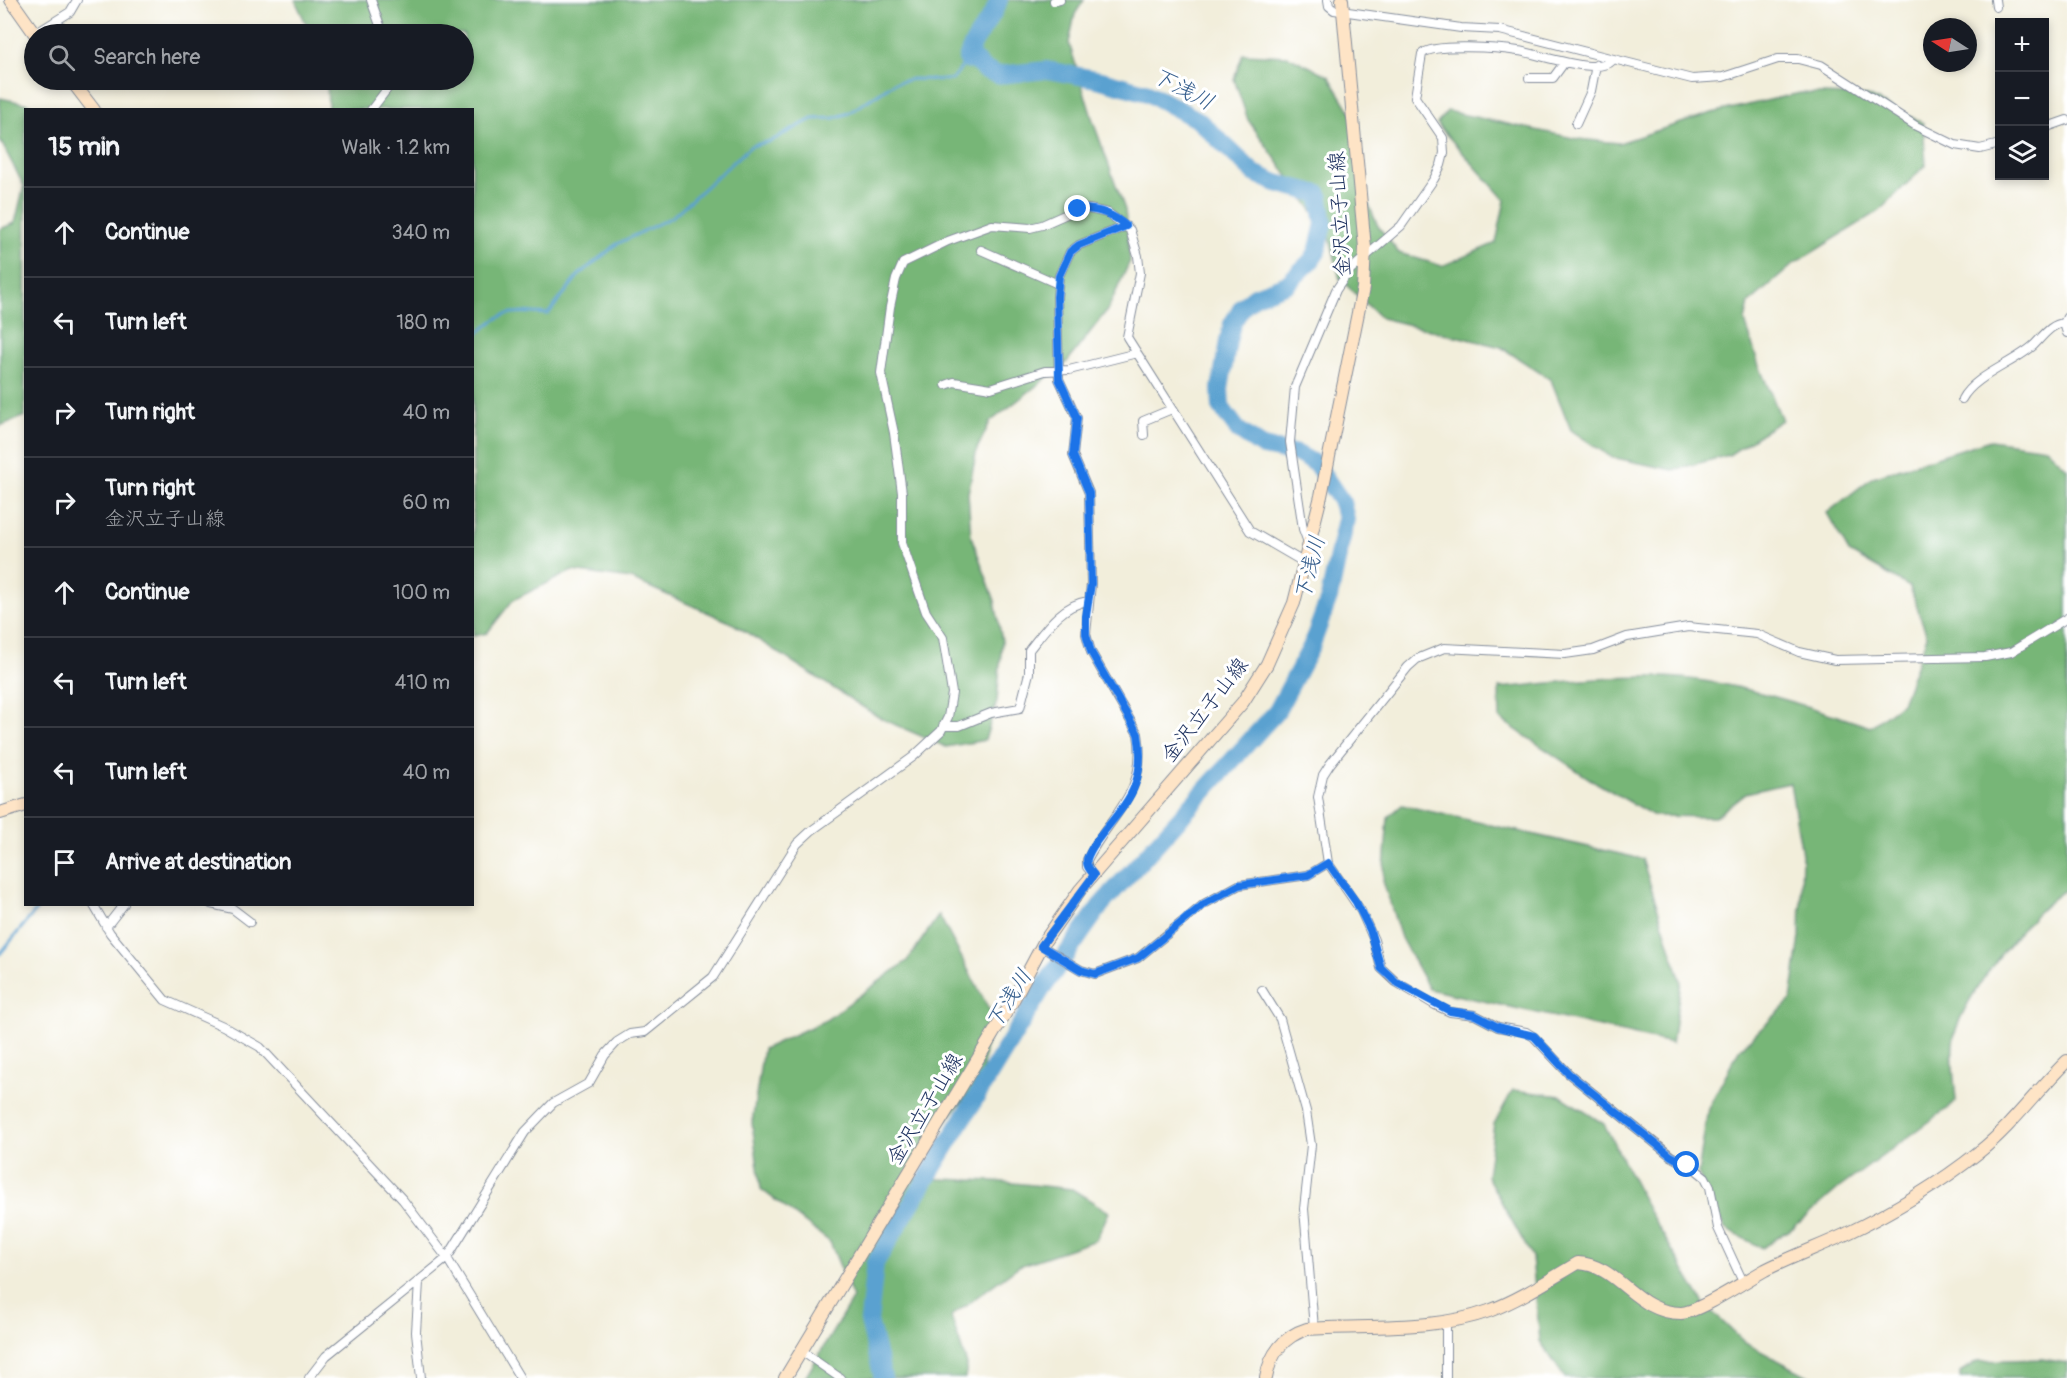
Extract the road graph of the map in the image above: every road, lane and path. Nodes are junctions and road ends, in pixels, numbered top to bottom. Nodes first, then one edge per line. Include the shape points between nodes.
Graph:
1 (11, 0) edge
2 (77, 0) edge
3 (371, 0) edge
4 (1328, 0) edge
5 (1343, 5) edge
6 (28, 24) edge
7 (51, 24) edge
8 (379, 24) edge
9 (1613, 60) junction
10 (1564, 63) junction
11 (1596, 65) junction
12 (1529, 78) dead end
13 (79, 90) edge
14 (386, 90) edge
15 (92, 108) edge
16 (373, 108) edge
17 (2067, 120) edge
18 (1576, 124) dead end
19 (2049, 126) edge
20 (1995, 145) edge
21 (1126, 226) junction
22 (981, 250) dead end
23 (1365, 257) junction
24 (1058, 284) junction
25 (2066, 320) edge
26 (2067, 333) edge
27 (1137, 353) junction
28 (1059, 370) junction
29 (946, 385) dead end
30 (1962, 399) dead end
31 (1172, 409) junction
32 (1144, 435) dead end
33 (1309, 545) junction
34 (1305, 563) junction
35 (1088, 601) junction
36 (2067, 618) edge
37 (943, 726) junction
38 (24, 806) edge
39 (0, 813) edge
40 (1328, 863) junction
41 (1094, 875) junction
42 (94, 906) edge
43 (122, 906) edge
44 (220, 906) edge
45 (250, 922) dead end
46 (106, 927) junction
47 (1041, 946) junction
48 (1262, 990) dead end
49 (2067, 1061) edge
50 (447, 1258) junction
51 (419, 1282) junction
52 (1743, 1282) junction
53 (1446, 1321) junction
54 (1314, 1328) junction
55 (800, 1350) junction
56 (309, 1378) edge
57 (421, 1378) edge
58 (520, 1378) edge
59 (784, 1378) edge
60 (840, 1378) edge
61 (1266, 1378) edge
62 (1446, 1378) edge

1 - 6 street
2 - 7 street via 70,12
3 - 8 street
4 - 5 street via 1331,8
5 - 9 street via 1461,28 1500,30
5 - 23 street, 金沢立子山線
9 - 11 street
9 - 20 street via 1692,79 1730,75 1778,59 1810,62 1955,145 1972,149
10 - 11 street
10 - 12 street via 1553,78
10 - 23 street via 1515,50 1426,50 1419,62 1415,98 1443,138 1441,165 1401,226
11 - 18 street via 1592,91
13 - 15 street
14 - 16 street
17 - 19 street
21 - 24 street via 1070,252
21 - 27 street via 1134,236 1140,273 1127,337
21 - 37 street via 1116,217 1089,208 1030,228 992,225 903,263 898,273 881,373 902,492 902,543 926,612 943,638 950,668 952,693
22 - 24 street
23 - 33 street, 金沢立子山線 via 1364,288
23 - 33 street via 1336,290 1295,387 1291,451
24 - 28 street
25 - 26 street
25 - 30 street via 2010,363 1970,387
27 - 28 street
27 - 31 street
28 - 29 street via 991,387 954,382
28 - 35 street via 1059,379 1077,418 1073,455 1089,493
31 - 32 street via 1143,421
31 - 34 street via 1250,531
33 - 34 street, 金沢立子山線
34 - 41 street, 金沢立子山線 via 1294,603 1267,664 1243,702
35 - 37 street via 1074,603 1062,611 1029,650 1029,673 1020,708 983,715 959,726
35 - 41 street via 1086,634 1091,652 1138,734 1140,749 1135,785 1087,860
36 - 40 street via 2011,652 1984,657 1835,660 1799,652 1757,634 1694,627 1646,633 1566,654 1436,650 1408,667 1323,775 1318,804
37 - 50 street via 913,757 797,844 713,977 651,1028 617,1042 589,1083 538,1116
38 - 39 street
40 - 47 street via 1308,875 1239,885 1204,904 1138,958 1095,974
40 - 52 street via 1356,902 1370,930 1381,968 1396,982 1450,1011 1475,1015 1498,1027 1534,1036 1568,1073 1671,1156 1705,1177 1718,1228
41 - 47 street, 金沢立子山線
42 - 46 street
43 - 46 street
44 - 45 street via 233,909
46 - 50 street via 165,1000 260,1047 403,1200
47 - 55 street, 金沢立子山線 via 1011,1004
48 - 54 street via 1280,1019 1306,1111 1311,1145 1304,1209
49 - 52 street via 2001,1132 1962,1165 1846,1234
50 - 51 street
50 - 58 street
51 - 56 street via 326,1356
51 - 57 street via 416,1332
52 - 53 street via 1696,1311 1666,1312 1637,1298 1595,1266 1578,1263 1512,1301
53 - 54 street
53 - 62 street
54 - 61 street via 1295,1333 1285,1341 1276,1351
55 - 59 street, 金沢立子山線
55 - 60 street

